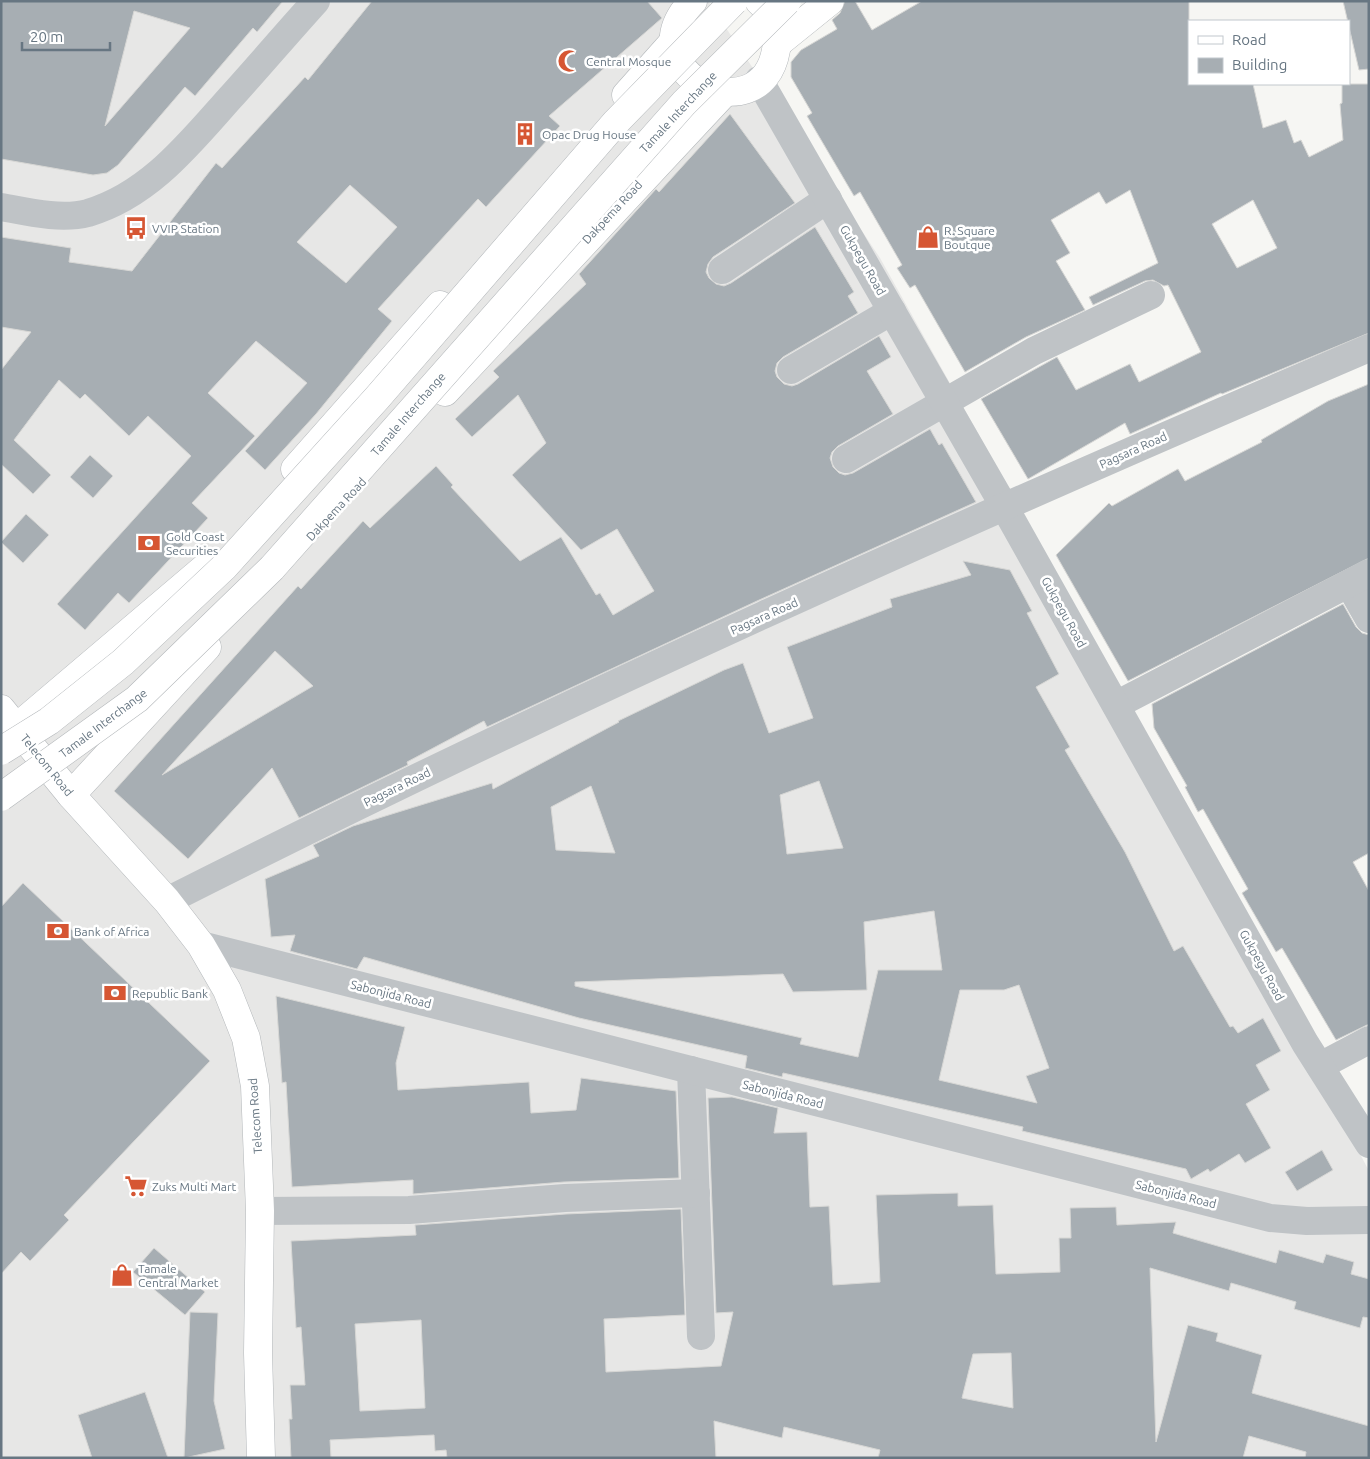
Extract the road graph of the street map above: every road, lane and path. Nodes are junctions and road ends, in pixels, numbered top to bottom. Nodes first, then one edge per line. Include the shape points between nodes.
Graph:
1 (316, 1) edge
2 (693, 1) edge
3 (734, 1) edge
4 (759, 1) edge
5 (787, 1) edge
6 (830, 1) edge
7 (675, 40) junction
8 (778, 43) junction
9 (759, 80) junction
10 (725, 92) junction
11 (828, 199) junction
12 (1, 208) edge
13 (722, 270) dead end
14 (1151, 295) dead end
15 (892, 312) junction
16 (1369, 348) edge
17 (791, 370) dead end
18 (944, 402) junction
19 (846, 459) dead end
20 (1005, 508) junction
21 (1359, 578) edge
22 (1369, 619) edge
23 (1116, 705) junction
24 (9, 718) edge
25 (1, 751) edge
26 (71, 795) junction
27 (1, 797) edge
28 (167, 901) junction
29 (200, 945) junction
30 (1369, 1040) edge
31 (1320, 1066) junction
32 (691, 1070) junction
33 (1369, 1144) edge
34 (696, 1193) junction
35 (260, 1211) junction
36 (1369, 1220) edge
37 (701, 1336) dead end
38 (260, 1458) edge

1 - 12 street via 190,142 158,174 125,198 86,213 47,215
2 - 7 main road via 684,10
3 - 25 main road, bridge via 616,122 377,398 224,567 123,662 49,721
4 - 8 main road via 770,14
5 - 27 main road, Tamale Interchange, bridge via 684,103 272,568 137,699
6 - 8 main road
7 - 10 main road via 677,56 684,70 709,89
7 - 24 main road via 212,562
8 - 9 main road via 769,70
9 - 10 main road via 737,91
9 - 11 street, Gukpegu Road
10 - 26 main road, Dakpema Road
11 - 13 street
11 - 15 street, Gukpegu Road
14 - 18 street via 1034,351
15 - 17 street
15 - 18 street, Gukpegu Road
16 - 20 street, Pagsara Road
18 - 19 street
18 - 20 street, Gukpegu Road
20 - 23 street, Gukpegu Road
20 - 28 street, Pagsara Road via 651,666 282,842
21 - 22 street
21 - 23 street
23 - 31 street, Gukpegu Road
24 - 26 main road, Telecom Road
26 - 28 main road, Telecom Road
28 - 29 main road, Telecom Road
29 - 32 street, Sabonjida Road
29 - 35 main road, Telecom Road via 227,990 246,1038 255,1086
30 - 31 street
31 - 33 street, Gukpegu Road
32 - 34 street
32 - 36 street, Sabonjida Road via 1270,1218 1307,1222
34 - 35 street via 565,1198 409,1210
34 - 37 street
35 - 38 main road, Telecom Road

